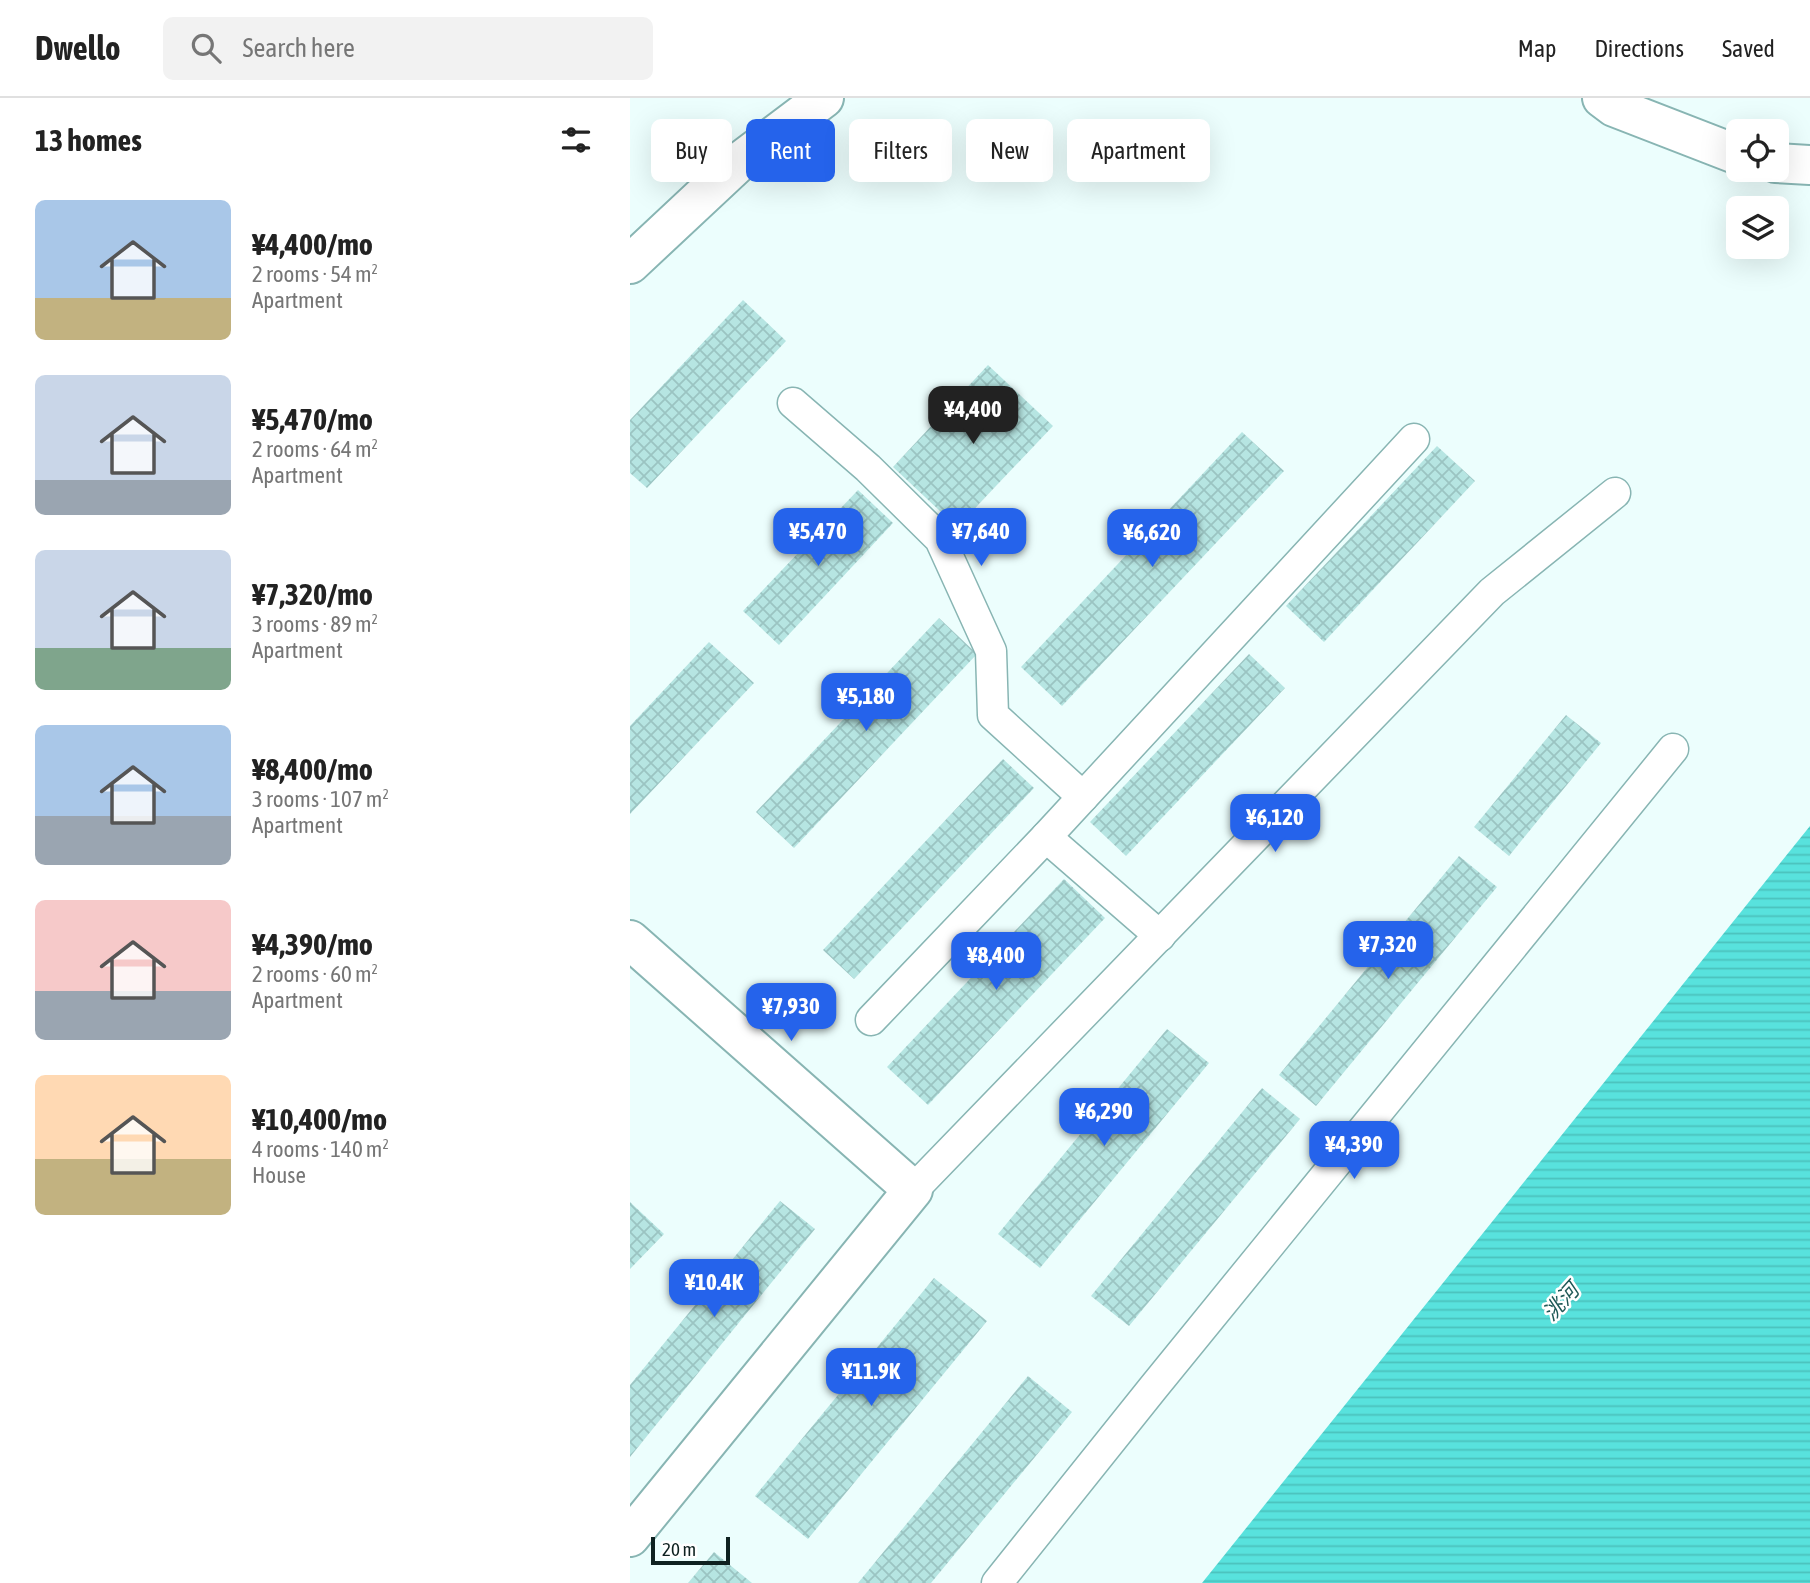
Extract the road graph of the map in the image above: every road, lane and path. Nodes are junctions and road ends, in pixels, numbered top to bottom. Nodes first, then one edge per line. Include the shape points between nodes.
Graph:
1 (824, 98) edge
2 (1602, 98) edge
3 (1726, 150) edge
4 (1789, 164) edge
5 (1810, 165) edge
6 (630, 264) edge
7 (793, 403) dead end
8 (1414, 439) dead end
9 (1615, 493) dead end
10 (1673, 749) dead end
11 (1083, 797) junction
12 (1046, 837) junction
13 (1160, 936) junction
14 (630, 940) edge
15 (871, 1020) dead end
16 (913, 1190) junction
17 (630, 1537) edge
18 (997, 1583) edge

1 - 6 street via 738,163
2 - 3 street via 1614,107
4 - 5 street
7 - 11 street via 940,539 991,651 993,715
8 - 11 street
9 - 13 street via 1492,592
10 - 18 street
11 - 12 street
12 - 13 street
12 - 15 street
13 - 16 street
14 - 16 street
16 - 17 street

